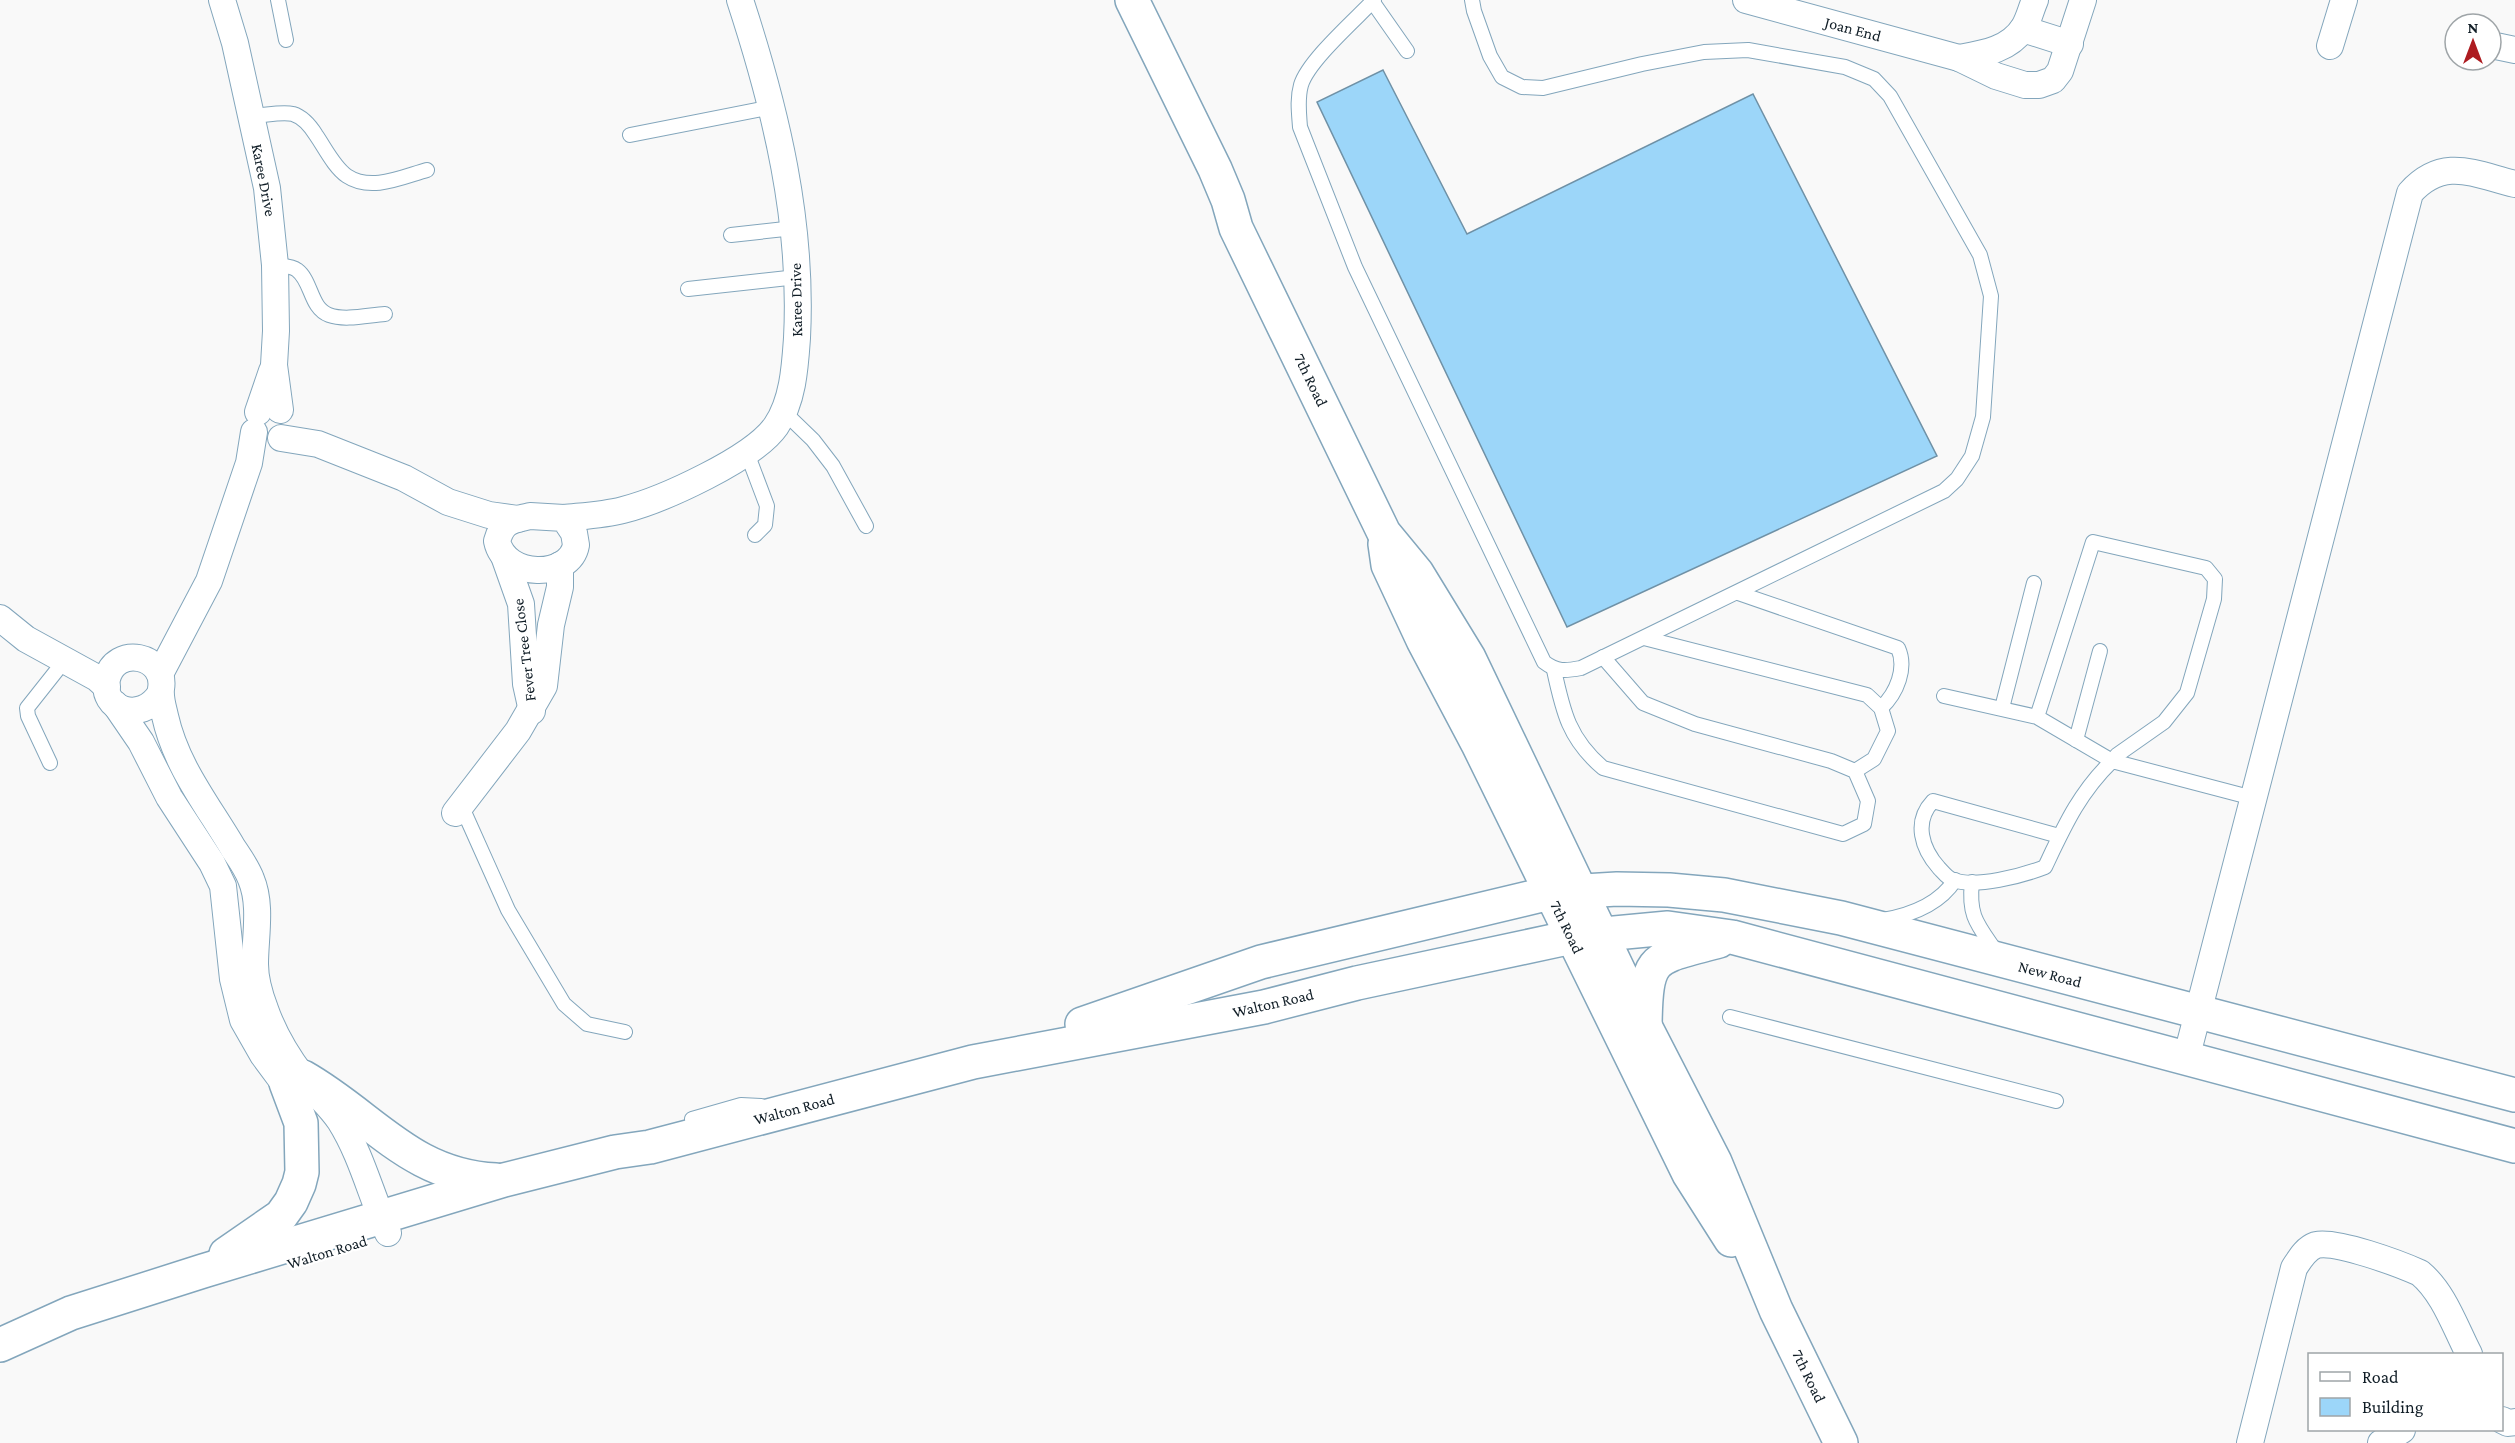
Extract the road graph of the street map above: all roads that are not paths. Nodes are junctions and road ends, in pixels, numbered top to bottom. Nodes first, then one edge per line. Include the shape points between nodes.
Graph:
1 (222, 0) edge
2 (278, 0) edge
3 (740, 0) edge
4 (1112, 0) edge
5 (1132, 0) edge
6 (1472, 0) edge
7 (1746, 0) edge
8 (2035, 0) edge
9 (2083, 0) edge
10 (2344, 0) edge
11 (1373, 1) edge
12 (2023, 29) junction
13 (286, 40) dead end
14 (2070, 44) junction
15 (2331, 46) dead end
16 (1407, 51) dead end
17 (1959, 58) junction
18 (772, 107) junction
19 (251, 116) junction
20 (630, 135) dead end
21 (427, 170) dead end
22 (2515, 184) edge
23 (794, 228) junction
24 (1236, 228) junction
25 (731, 235) dead end
26 (275, 265) junction
27 (797, 277) junction
28 (688, 289) dead end
29 (386, 314) dead end
30 (783, 411) junction
31 (271, 425) junction
32 (747, 453) junction
33 (448, 502) junction
34 (622, 510) junction
35 (564, 518) junction
36 (518, 519) junction
37 (866, 526) dead end
38 (755, 535) dead end
39 (576, 541) junction
40 (501, 548) junction
41 (560, 564) junction
42 (2034, 583) dead end
43 (1738, 593) junction
44 (0, 618) edge
45 (188, 622) junction
46 (551, 625) junction
47 (524, 627) junction
48 (1644, 638) junction
49 (2100, 651) dead end
50 (61, 657) junction
51 (1603, 657) junction
52 (130, 659) junction
53 (1554, 670) junction
54 (160, 684) junction
55 (111, 695) junction
56 (1944, 696) dead end
57 (1881, 708) junction
58 (2002, 708) junction
59 (532, 711) junction
60 (2037, 717) junction
61 (2076, 740) junction
62 (2112, 761) junction
63 (50, 763) dead end
64 (1855, 771) junction
65 (2253, 798) junction
66 (458, 809) joint
67 (2060, 836) junction
68 (242, 864) junction
69 (218, 875) junction
70 (1954, 880) junction
71 (1972, 882) junction
72 (1565, 892) junction
73 (1863, 924) junction
74 (1586, 935) junction
75 (1732, 937) junction
76 (2001, 961) junction
77 (2198, 1013) junction
78 (1730, 1017) dead end
79 (1645, 1026) junction
80 (625, 1032) dead end
81 (272, 1049) junction
82 (2186, 1059) junction
83 (973, 1062) junction
84 (294, 1080) junction
85 (2515, 1095) edge
86 (2056, 1101) dead end
87 (779, 1112) junction
88 (679, 1123) dead end
89 (2514, 1145) edge
90 (711, 1146) dead end
91 (645, 1149) junction
92 (504, 1180) junction
93 (381, 1227) junction
94 (203, 1270) junction
95 (1776, 1310) junction
96 (0, 1347) edge
97 (2468, 1353) edge
98 (2400, 1431) edge
99 (1842, 1443) edge
100 (2250, 1443) edge
101 (2381, 1443) edge

1 - 19 street, Karee Drive
2 - 13 lane
3 - 18 street, Karee Drive
4 - 24 main road, 7th Road via 1200,174
5 - 24 main road, 7th Road via 1215,169
6 - 43 lane via 1502,77 1522,87 1543,88 1704,52 1748,50 1845,67 1874,79 1890,96 1980,255 1991,296 1983,417 1972,456 1957,479 1944,491
7 - 17 street, Joan End
8 - 12 street
9 - 14 street, Joan End
10 - 15 street
11 - 16 lane
11 - 53 lane via 1310,67 1301,85 1300,127 1360,278 1537,651
12 - 14 street
12 - 17 street via 1991,52
14 - 17 street, Joan End via 2060,71 2053,80 2039,85 1996,76
18 - 20 lane
18 - 23 street, Karee Drive via 787,170
19 - 21 lane via 291,114 302,119 339,168 355,179 381,183
19 - 26 street, Karee Drive via 267,188
22 - 65 street via 2470,172 2444,170 2421,181 2410,193
23 - 25 lane
23 - 27 street, Karee Drive
24 - 72 main road, 7th Road via 1384,533 1388,565 1402,595
26 - 29 lane via 300,272 326,314
26 - 31 street, Karee Drive
27 - 28 lane
27 - 30 street, Karee Drive via 796,361
30 - 32 street, Karee Drive via 760,445
30 - 37 lane via 833,466
31 - 33 street via 404,478
31 - 45 street, Karee Drive via 249,463 209,581
32 - 34 street, Karee Drive via 674,490
32 - 38 lane via 767,506 765,525
33 - 36 street
33 - 40 street
34 - 35 street, Karee Drive
34 - 39 street, Karee Drive
35 - 36 street
35 - 39 street
36 - 40 street via 504,525
39 - 41 street via 572,555
40 - 41 street via 516,567 538,570
40 - 47 street, Fever Tree Close via 521,604
41 - 46 street, Fever Tree Close via 560,587
42 - 58 lane
43 - 48 lane
43 - 57 lane via 1898,648 1904,660 1900,676 1892,699
44 - 50 street via 26,639
45 - 52 street
45 - 54 street, Karee Drive
46 - 47 street
46 - 59 street, Fever Tree Close via 544,686
47 - 59 street, Fever Tree Close via 526,684
48 - 51 lane
48 - 57 lane via 1867,695
49 - 61 lane
50 - 52 street
50 - 55 street via 97,678
50 - 63 lane via 27,710
51 - 53 lane via 1581,668
51 - 64 lane via 1642,703 1695,724
52 - 54 street via 152,663
52 - 55 street via 110,672
53 - 64 lane via 1564,715 1587,754 1603,768 1843,834 1864,824 1868,801
54 - 55 street via 149,708 140,711 122,709
54 - 68 street via 170,738 188,778
55 - 69 street
56 - 58 lane
57 - 64 lane via 1888,731 1874,759
58 - 60 lane
59 - 66 street, Fever Tree Close
60 - 61 lane
60 - 62 lane via 2093,542 2206,568 2216,579 2214,598 2187,693 2164,722
61 - 62 lane
62 - 65 lane
62 - 67 lane via 2092,780
65 - 77 street
66 - 80 lane via 508,910 564,1004 587,1024
67 - 70 lane via 1933,801 1927,807 1921,840 1929,856
67 - 71 lane via 2044,867 2014,878
68 - 69 street
68 - 81 street via 251,879 257,907 255,968
69 - 81 street via 226,903 233,979 243,1020
70 - 71 lane
70 - 73 lane via 1936,902 1892,919
71 - 76 lane via 1973,918
72 - 73 main road, New Road via 1641,889 1724,895
72 - 74 main road, 7th Road
72 - 83 main road, Walton Road via 1261,962
73 - 76 main road, New Road
74 - 75 main road via 1668,928
74 - 79 main road, 7th Road
74 - 83 main road, Walton Road via 1357,983 1264,1007
74 - 95 main road, 7th Road via 1689,1174
75 - 79 main road via 1662,958 1648,977
75 - 82 main road
76 - 77 main road, New Road
77 - 82 street
77 - 85 main road, New Road
77 - 89 main road via 2216,1040 2230,1048 2420,1098 2463,1114
78 - 86 lane
79 - 95 main road, 7th Road via 1715,1162
81 - 84 street
82 - 89 main road
83 - 87 main road, Walton Road
84 - 92 main road via 338,1099 384,1137 425,1163 471,1179
84 - 93 street via 329,1104 355,1147
84 - 94 main road via 301,1123 302,1172 291,1202 281,1216
87 - 88 lane via 741,1106
87 - 90 lane
87 - 91 main road, Walton Road
91 - 92 main road, Walton Road
91 - 93 main road, Walton Road via 512,1198
92 - 93 main road, Walton Road
93 - 94 main road, Walton Road
93 - 96 main road, Walton Road via 207,1288
94 - 96 main road, Walton Road via 71,1313
95 - 99 main road, 7th Road
97 - 100 street via 2438,1293 2420,1273 2336,1245 2315,1246 2307,1250 2294,1268
98 - 101 street

